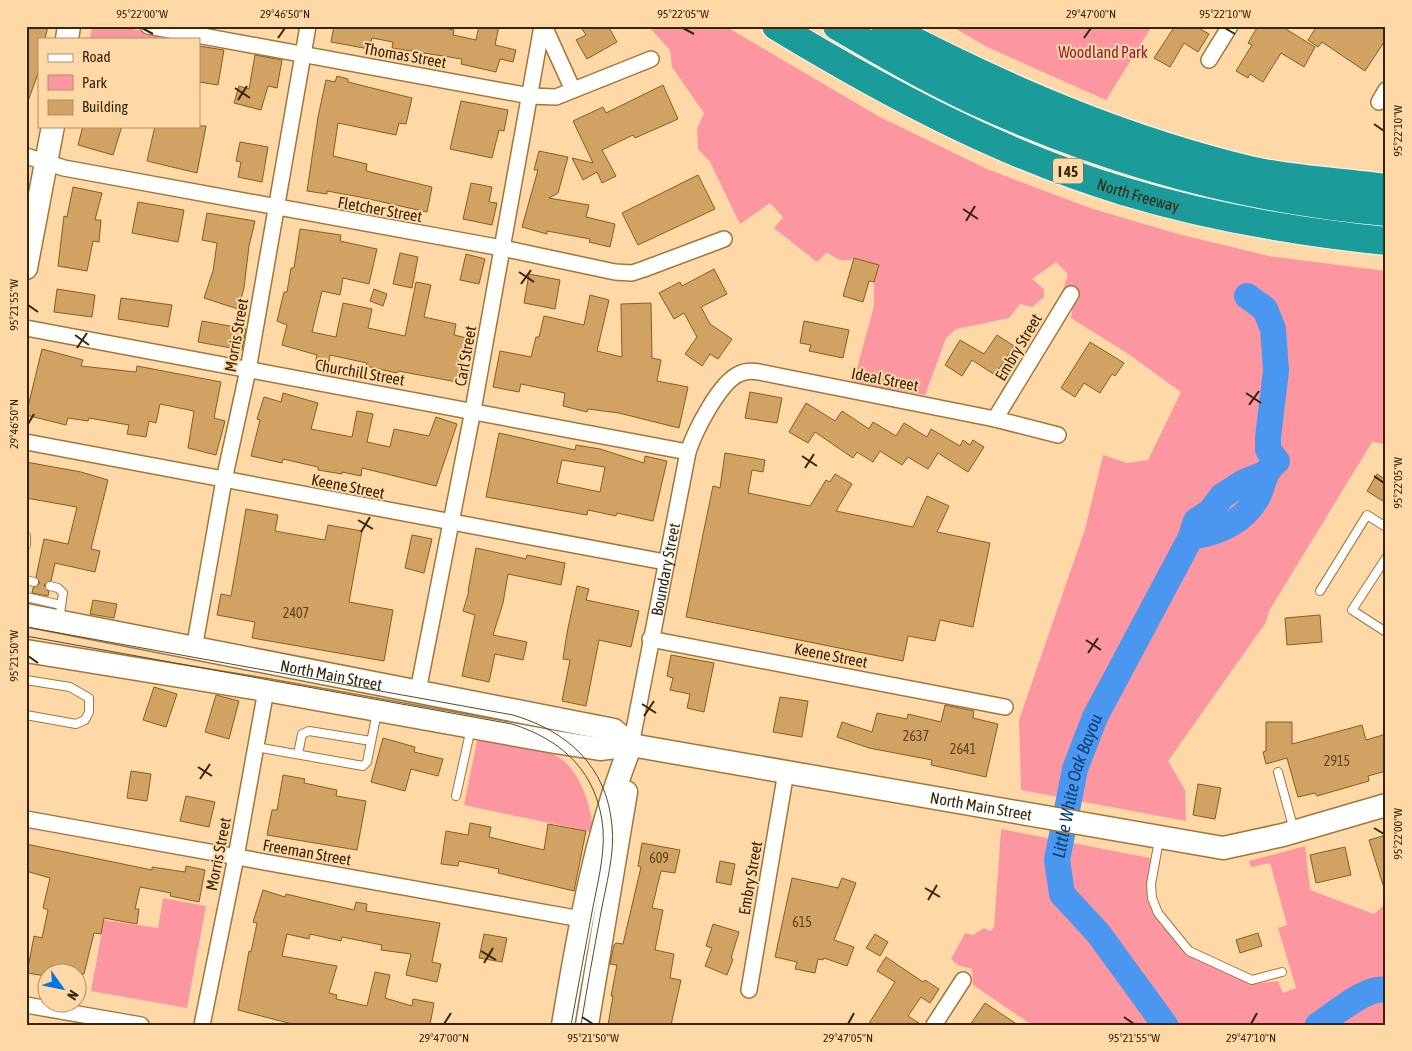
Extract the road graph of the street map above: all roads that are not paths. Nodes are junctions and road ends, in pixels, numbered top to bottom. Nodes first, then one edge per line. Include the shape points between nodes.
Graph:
1 (148, 26) edge
2 (308, 26) edge
3 (543, 26) edge
4 (776, 26) edge
5 (837, 26) edge
6 (885, 26) edge
7 (926, 26) edge
8 (1230, 26) edge
9 (302, 55) junction
10 (651, 59) dead end
11 (1209, 60) dead end
12 (980, 74) junction
13 (573, 90) junction
14 (530, 96) junction
15 (51, 128) edge
16 (36, 159) edge
17 (1386, 188) edge
18 (276, 208) junction
19 (1386, 212) edge
20 (724, 239) dead end
21 (1386, 241) edge
22 (502, 248) junction
23 (26, 268) edge
24 (1071, 294) dead end
25 (26, 328) edge
26 (248, 370) junction
27 (716, 400) joint
28 (473, 410) junction
29 (995, 419) junction
30 (1058, 435) dead end
31 (26, 442) edge
32 (688, 452) junction
33 (224, 480) junction
34 (449, 523) junction
35 (1386, 527) edge
36 (26, 536) edge
37 (26, 545) edge
38 (1386, 558) edge
39 (665, 562) junction
40 (50, 586) dead end
41 (1320, 591) dead end
42 (26, 598) edge
43 (60, 614) junction
44 (26, 615) edge
45 (1386, 632) edge
46 (650, 639) junction
47 (194, 649) junction
48 (26, 652) edge
49 (26, 680) edge
50 (266, 690) junction
51 (418, 691) junction
52 (1005, 707) dead end
53 (377, 710) junction
54 (26, 714) edge
55 (471, 726) junction
56 (372, 741) junction
57 (631, 744) junction
58 (256, 747) junction
59 (298, 754) junction
60 (786, 772) junction
61 (1278, 772) dead end
62 (456, 796) dead end
63 (1386, 805) edge
64 (26, 819) edge
65 (1294, 832) junction
66 (1159, 838) junction
67 (236, 857) junction
68 (581, 919) junction
69 (1282, 972) dead end
70 (963, 980) dead end
71 (749, 990) dead end
72 (26, 1004) edge
73 (141, 1025) edge
74 (202, 1025) edge
75 (563, 1025) edge
76 (587, 1025) edge
77 (934, 1025) edge

1 - 9 street, Thomas Street
2 - 9 street, Morris Street
3 - 13 street, Carl Street
3 - 14 street, Carl Street
4 - 21 highway, North Freeway / I 45 via 875,84 969,131 1030,158 1113,188 1252,223
5 - 19 highway, North Freeway via 976,101 1120,157 1260,194
6 - 12 highway
7 - 12 highway
8 - 11 street
9 - 14 street, Thomas Street
9 - 18 street, Morris Street
10 - 13 street, Thomas Street
12 - 17 highway via 1080,118 1219,161 1256,171
13 - 14 street, Thomas Street via 556,97
14 - 22 street, Carl Street
15 - 16 main road
16 - 18 street, Fletcher Street via 64,168
16 - 23 main road
18 - 22 street, Fletcher Street
18 - 26 street, Morris Street
20 - 22 street, Fletcher Street via 632,273
22 - 28 street, Carl Street
24 - 29 street, Embry Street
25 - 26 street, Churchill Street
26 - 28 street, Churchill Street
26 - 33 street, Morris Street
27 - 29 street, Ideal Street via 731,379 753,371
27 - 32 street, Boundary Street via 696,428
28 - 32 street, Churchill Street
28 - 34 street, Carl Street
29 - 30 street, Ideal Street
31 - 33 street, Keene Street
32 - 39 street, Boundary Street
33 - 34 street, Keene Street
33 - 47 street, Morris Street
34 - 39 street, Keene Street
34 - 51 street, Carl Street
35 - 41 lane via 1367,516
36 - 37 lane
38 - 45 lane via 1352,610
39 - 46 street, Boundary Street
40 - 43 lane via 63,593
42 - 43 lane
43 - 44 main road, North Main Street
43 - 47 main road, North Main Street
46 - 52 street, Keene Street
46 - 57 street, Boundary Street
47 - 51 main road, North Main Street
48 - 50 main road, North Main Street
49 - 54 lane via 70,687 81,692 88,698 88,712 85,720 76,724
50 - 53 main road, North Main Street
50 - 58 street, Morris Street
51 - 57 main road, North Main Street via 614,730
53 - 55 main road, North Main Street
53 - 56 lane
55 - 57 main road, North Main Street via 600,749
55 - 62 lane
56 - 59 lane via 309,731 302,734
56 - 59 lane via 363,766
57 - 60 main road, North Main Street
57 - 68 main road, Boundary Street via 616,781
57 - 76 main road, Boundary Street via 626,795
58 - 59 lane
58 - 67 street, Morris Street
60 - 66 main road, North Main Street
60 - 71 street, Embry Street
61 - 65 lane
63 - 65 main road, North Main Street
64 - 67 street, Freeman Street
65 - 66 main road, North Main Street via 1223,848
66 - 69 lane via 1151,884 1152,898 1158,913 1189,951 1252,980
67 - 68 street, Freeman Street
67 - 74 street, Morris Street
68 - 75 main road, Boundary Street
70 - 77 street
72 - 73 street

